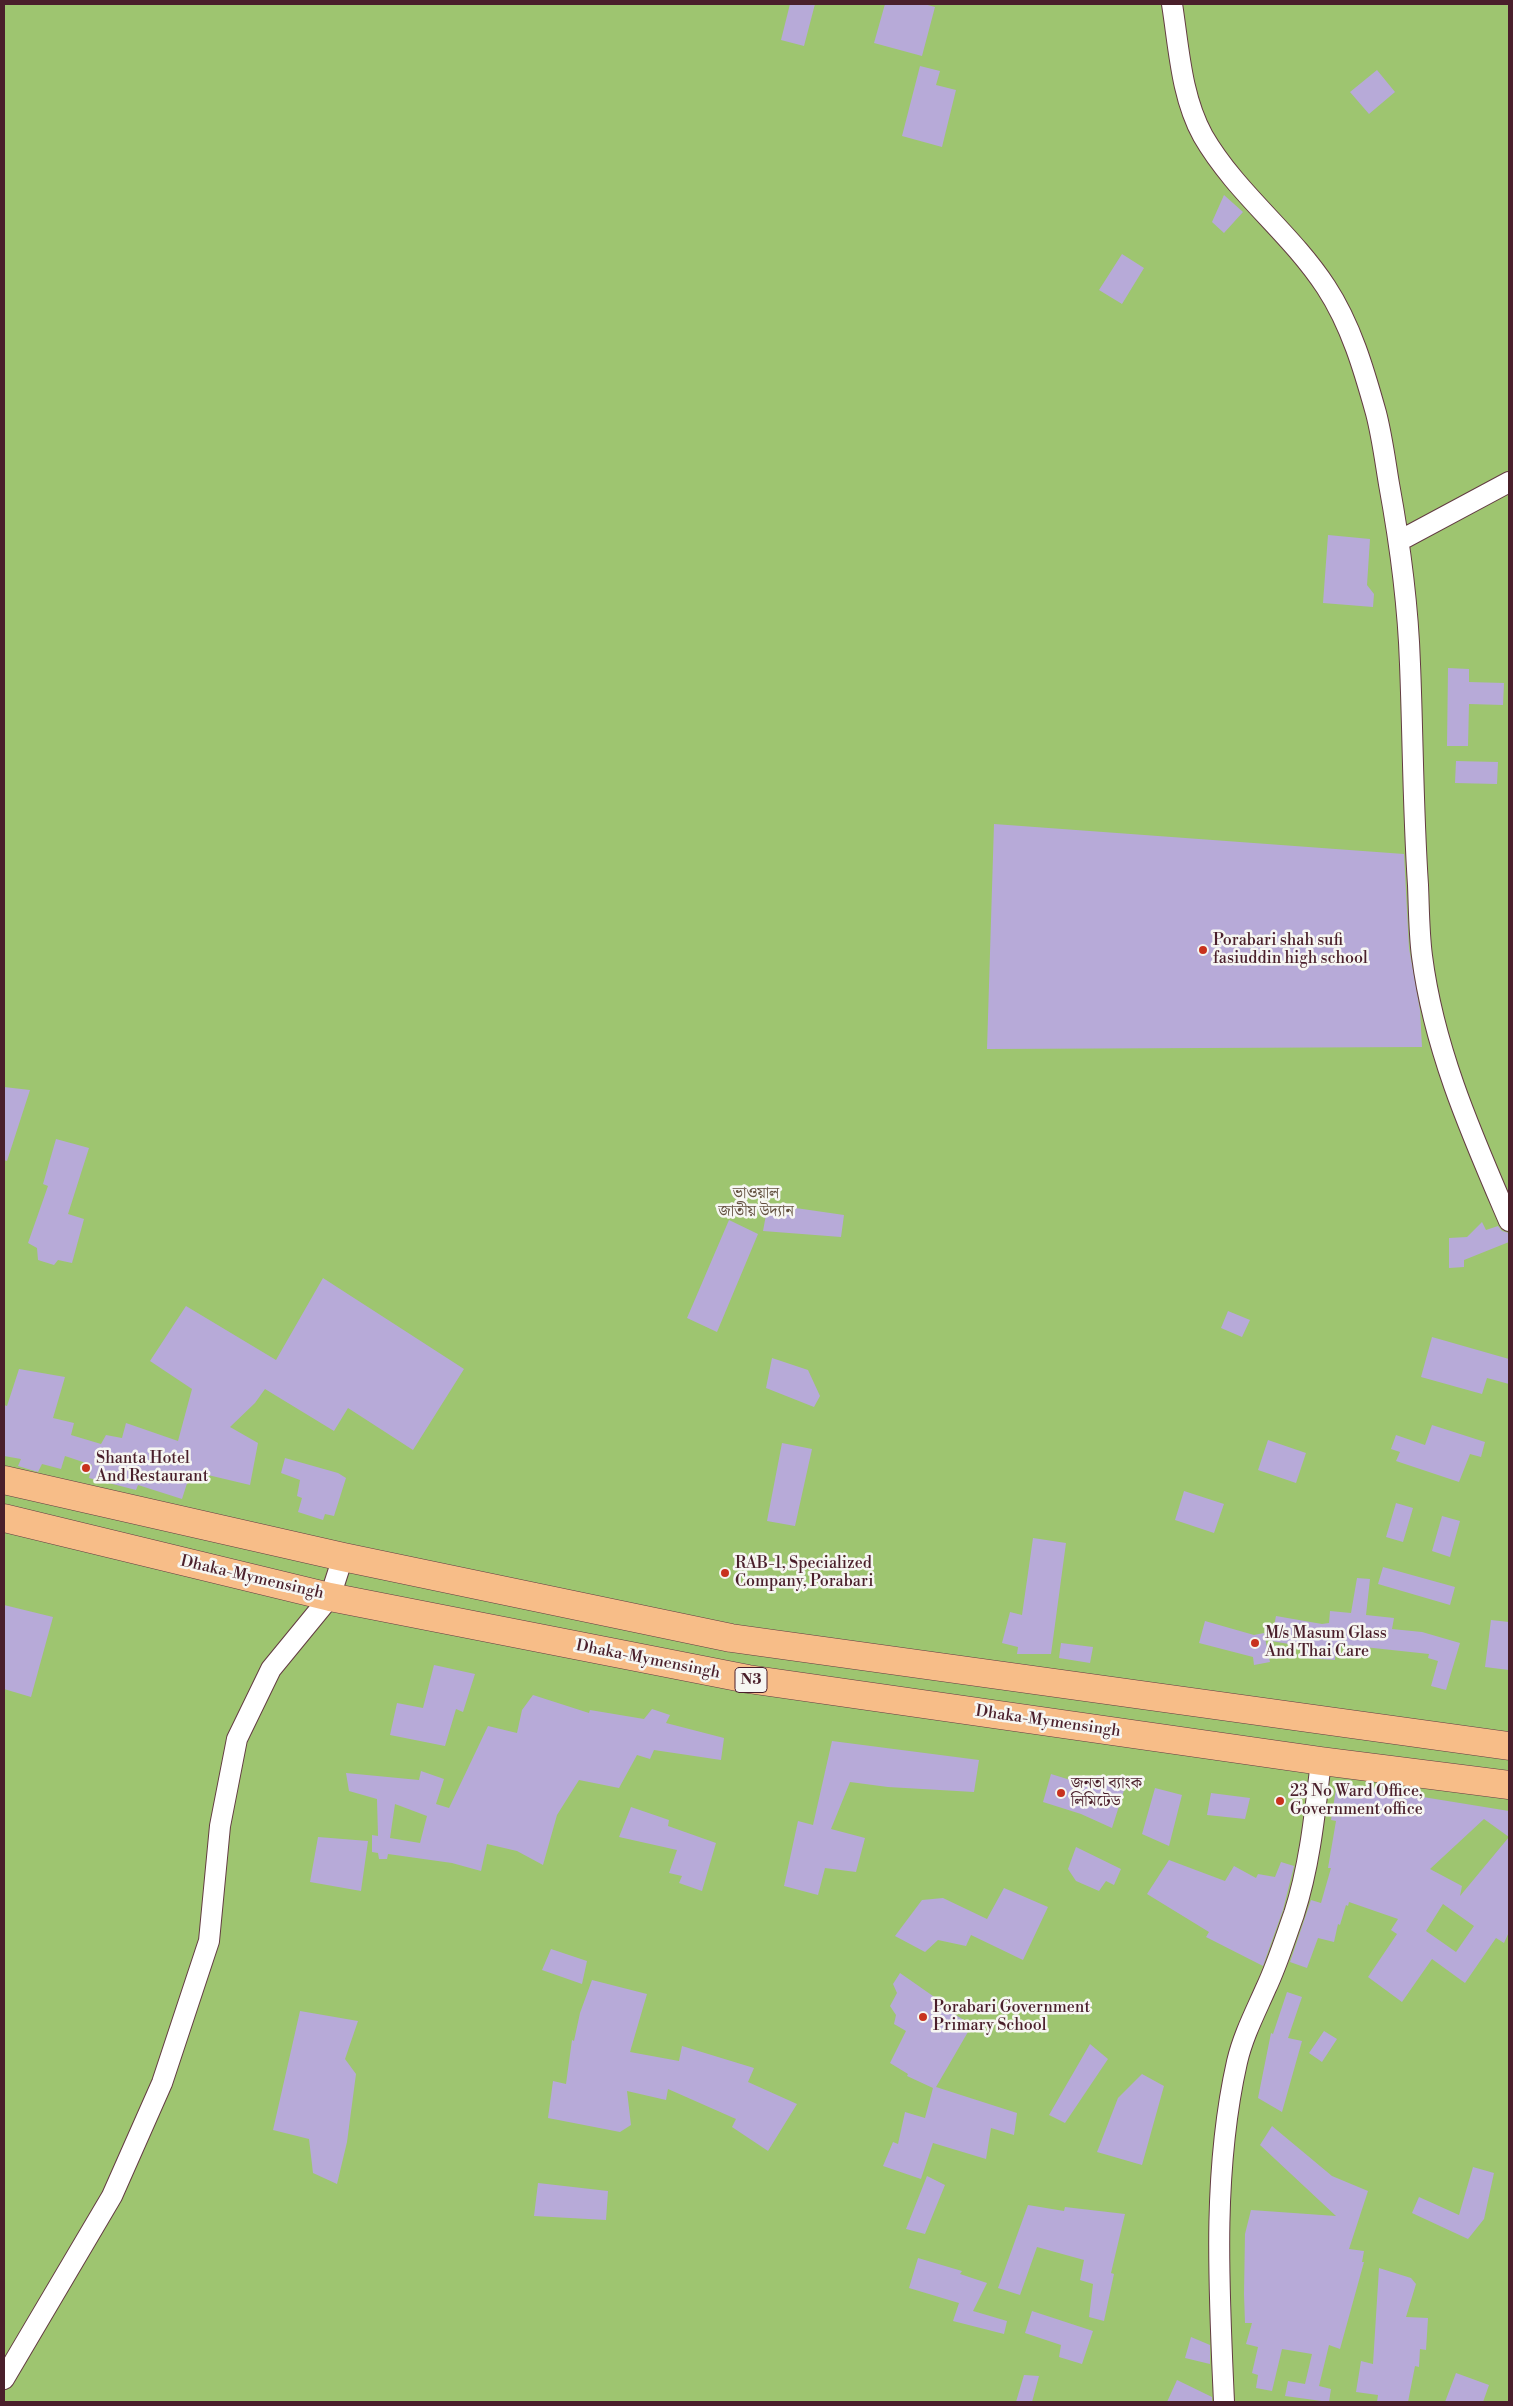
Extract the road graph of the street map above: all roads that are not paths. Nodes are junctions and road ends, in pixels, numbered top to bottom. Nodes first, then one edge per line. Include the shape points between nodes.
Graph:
1 (1172, 4) edge
2 (1509, 482) edge
3 (1399, 541) junction
4 (1509, 1221) edge
5 (4, 1480) edge
6 (4, 1518) edge
7 (344, 1557) junction
8 (330, 1597) junction
9 (1509, 1746) edge
10 (1320, 1761) junction
11 (1509, 1785) edge
12 (4, 2379) edge
13 (1224, 2402) edge

1 - 3 street via 1186,97 1202,134 1225,170 1294,246 1327,288 1354,341 1377,418
2 - 3 street
3 - 4 street via 1407,601 1412,788 1422,957 1440,1048 1470,1131
5 - 7 highway, N3
6 - 8 highway, Dhaka-Mymensingh / N3
7 - 8 street
7 - 9 highway, N3 via 731,1638
8 - 10 highway, Dhaka-Mymensingh / N3 via 748,1680
8 - 12 street via 271,1668 237,1739 220,1826 209,1941 162,2083 112,2196
10 - 11 highway, Dhaka-Mymensingh / N3
10 - 13 street via 1305,1871 1285,1939 1248,2028 1226,2122 1218,2276

